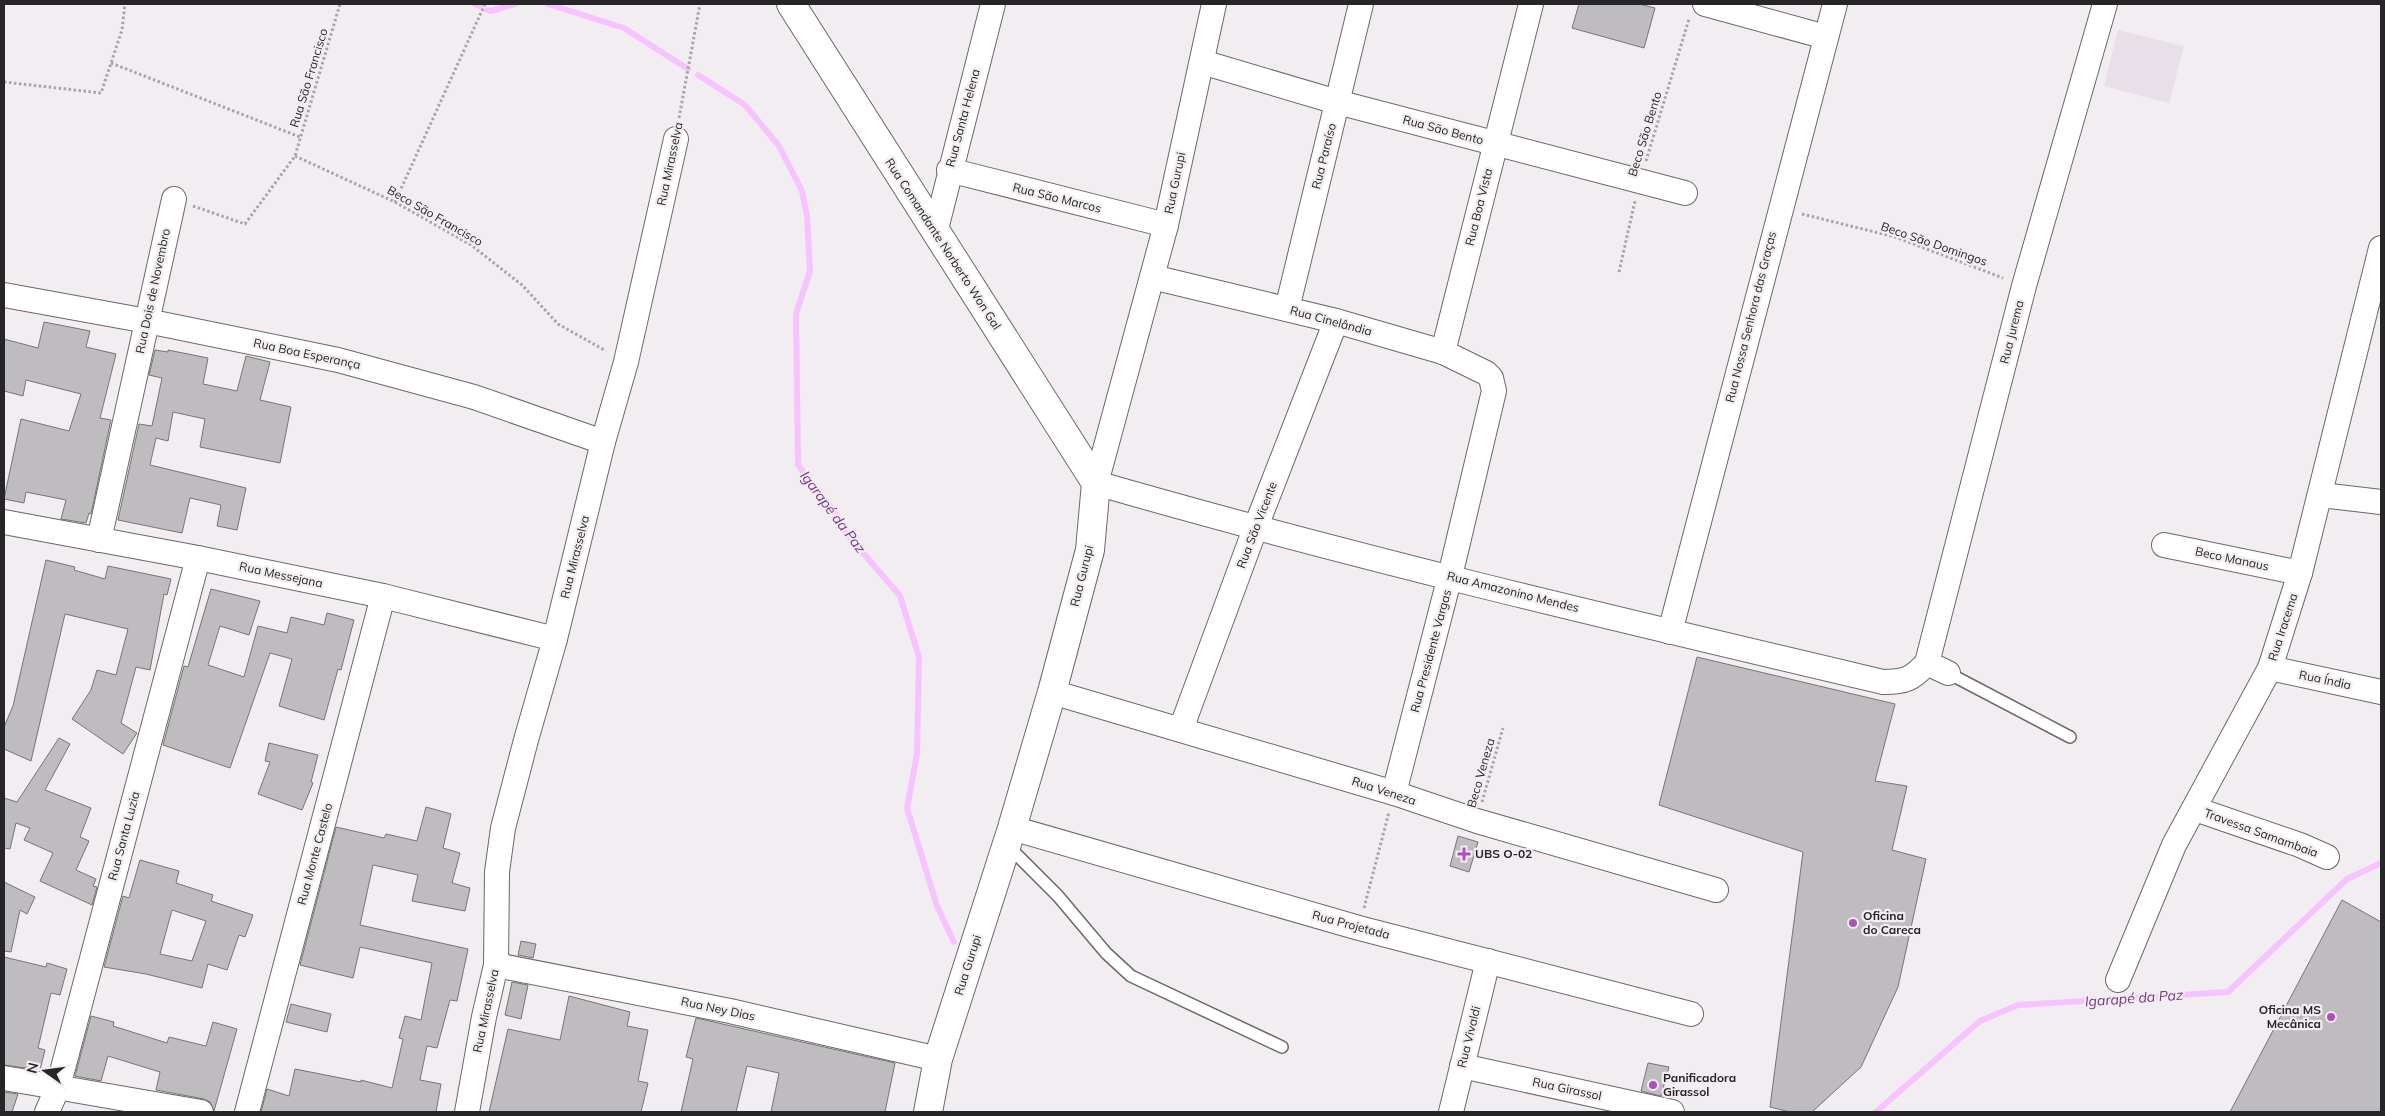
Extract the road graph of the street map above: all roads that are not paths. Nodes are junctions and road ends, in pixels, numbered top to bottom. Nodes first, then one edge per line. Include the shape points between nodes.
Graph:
1 (791, 4) edge
2 (993, 4) edge
3 (1214, 4) edge
4 (1361, 4) edge
5 (1531, 4) edge
6 (1835, 4) edge
7 (2105, 4) edge
8 (1698, 8) edge
9 (1826, 38) junction
10 (1202, 62) junction
11 (1337, 102) junction
12 (676, 138) road end
13 (1494, 144) junction
14 (949, 170) junction
15 (1685, 193) dead end
16 (174, 199) road end
17 (1166, 225) junction
18 (935, 233) junction
19 (2381, 248) edge
20 (1152, 277) junction
21 (4, 295) edge
22 (1287, 309) junction
23 (147, 321) junction
24 (1336, 321) junction
25 (1443, 352) junction
26 (1494, 391) joint
27 (603, 442) junction
28 (1096, 483) junction
29 (2321, 495) junction
30 (2381, 502) edge
31 (4, 522) edge
32 (1255, 529) junction
33 (99, 540) junction
34 (2164, 545) dead end
35 (198, 558) junction
36 (2300, 574) junction
37 (1450, 576) junction
38 (383, 596) junction
39 (1670, 632) junction
40 (556, 639) junction
41 (1937, 668) junction
42 (2270, 668) junction
43 (1052, 692) junction
44 (2381, 692) edge
45 (1181, 729) junction
46 (2070, 737) dead end
47 (1394, 793) junction
48 (2195, 809) junction
49 (1010, 836) junction
50 (2327, 857) dead end
51 (1716, 890) dead end
52 (1488, 961) junction
53 (496, 964) junction
54 (2118, 980) dead end
55 (1691, 1014) dead end
56 (1282, 1046) dead end
57 (938, 1059) junction
58 (1462, 1066) junction
59 (4, 1078) edge
60 (58, 1087) junction
61 (46, 1112) edge
62 (201, 1112) edge
63 (247, 1112) edge
64 (467, 1112) edge
65 (928, 1112) edge
66 (1451, 1112) edge
67 (1672, 1112) edge

1 - 18 street, Rua Comandante Norberto Won Gal
2 - 14 street, Rua Santa Helena
3 - 10 street, Rua Gurupi
4 - 11 street, Rua Paraíso
5 - 13 street, Rua Boa Vista
6 - 9 street, Rua Nossa Senhora das Graças
7 - 41 street, Rua Jurema via 2024,286
8 - 9 street
9 - 39 street, Rua Nossa Senhora das Graças
10 - 11 street, Rua São Bento
10 - 17 street, Rua Gurupi
11 - 13 street, Rua São Bento
11 - 22 street, Rua Paraíso
12 - 27 street, Rua Mirasselva via 626,362
13 - 15 street, Rua São Bento
13 - 25 street, Rua Boa Vista
14 - 17 street, Rua São Marcos
14 - 18 street, Rua Santa Helena
16 - 23 street, Rua Dois de Novembro
17 - 20 street, Rua Gurupi
18 - 28 street, Rua Comandante Norberto Won Gal
19 - 29 street, Rua Iracema
20 - 22 street, Rua Cinelândia
20 - 28 street, Rua Gurupi
21 - 23 street, Rua Boa Esperança
22 - 24 street, Rua Cinelândia
23 - 27 street, Rua Boa Esperança via 404,376
23 - 33 street, Rua Dois de Novembro
24 - 25 street, Rua Cinelândia
24 - 32 street, Rua São Vicente
25 - 26 street, Rua Cinelândia via 1486,373
26 - 37 street, Rua Presidente Vargas
27 - 40 street, Rua Mirasselva
28 - 32 street, Rua Amazonino Mendes
28 - 43 street, Rua Gurupi via 1090,550
29 - 30 street
29 - 36 street, Rua Iracema
31 - 33 street, Rua Messejana
32 - 37 street, Rua Amazonino Mendes
32 - 45 street, Rua São Vicente
33 - 35 street, Rua Messejana
34 - 36 street, Beco Manaus
35 - 38 street, Rua Messejana
35 - 60 street, Rua Santa Luzia
36 - 42 street, Rua Iracema
37 - 39 street, Rua Amazonino Mendes
37 - 47 street, Rua Presidente Vargas
38 - 40 street, Rua Messejana
38 - 63 street, Rua Monte Castelo
39 - 41 street, Rua Amazonino Mendes via 1884,682 1898,682
40 - 53 street, Rua Mirasselva via 503,828 497,872
41 - 46 lane
42 - 44 street, Rua Índia
42 - 48 street, Rua Iracema
43 - 45 street, Rua Veneza
43 - 49 street, Rua Gurupi
45 - 47 street, Rua Veneza
47 - 51 street, Rua Veneza via 1477,821
48 - 50 street, Travessa Samambaia
48 - 54 street, Rua Iracema via 2174,846
49 - 52 street, Rua Projetada
49 - 56 lane via 1106,953 1131,976
49 - 57 street, Rua Gurupi
52 - 55 street, Rua Projetada
52 - 58 street, Rua Vivaldi
53 - 57 street, Rua Ney Dias via 730,1011
53 - 64 street, Rua Mirasselva
57 - 65 street, Rua Gurupi
58 - 66 street, Rua Vivaldi
58 - 67 street, Rua Girassol
59 - 60 street
60 - 61 street, Rua Santa Luzia
60 - 62 street

